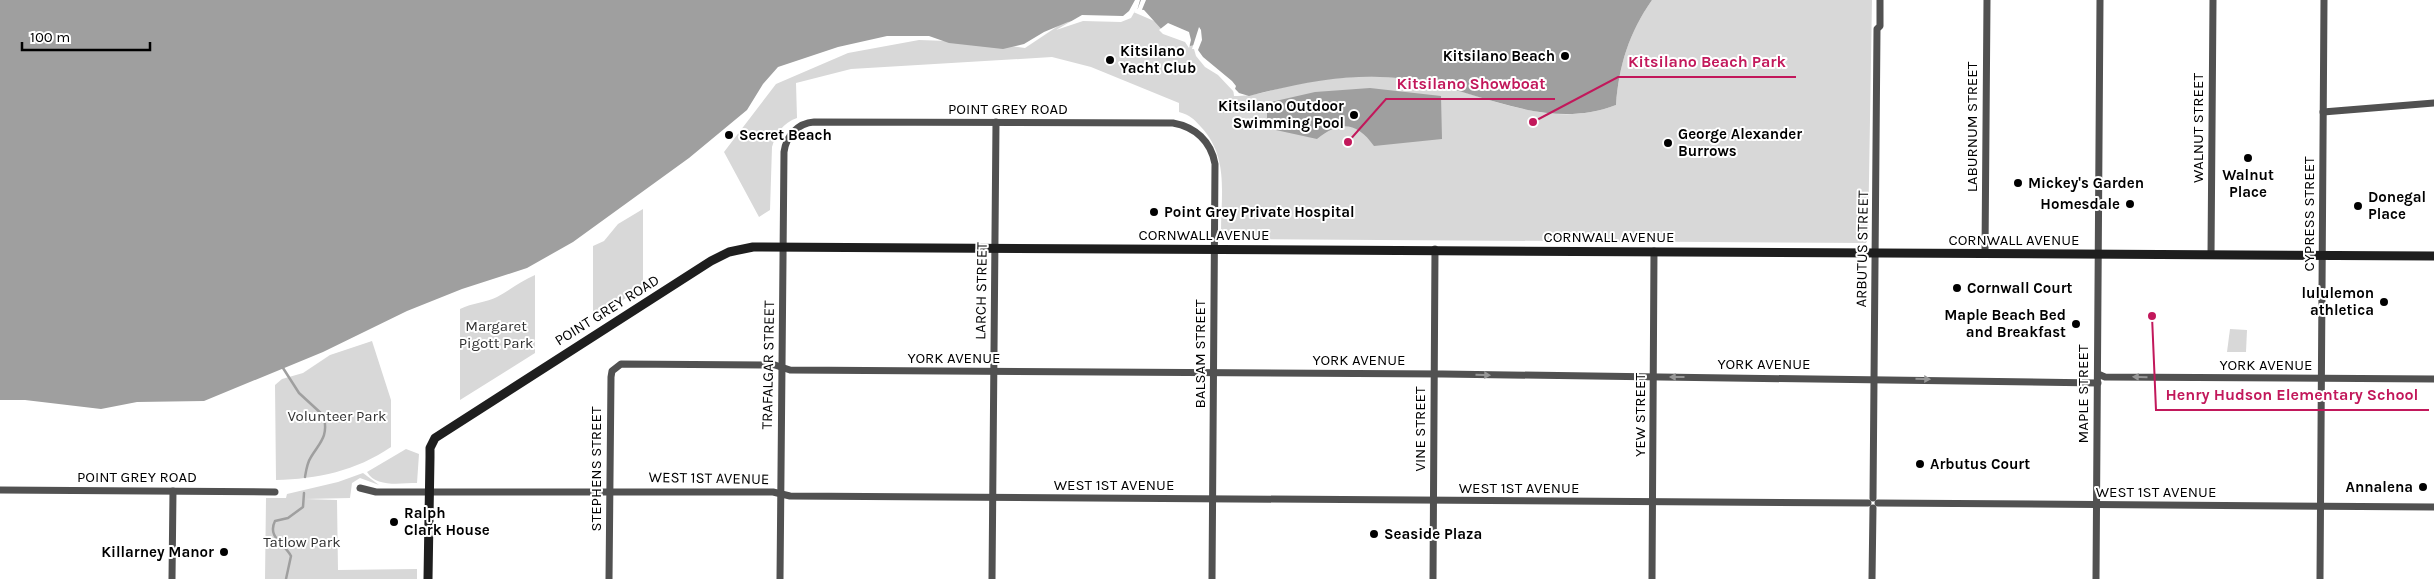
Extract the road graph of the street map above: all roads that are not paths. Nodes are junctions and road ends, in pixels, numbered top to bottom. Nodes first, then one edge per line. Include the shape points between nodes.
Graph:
1 (1880, 0) edge
2 (1987, 0) edge
3 (2100, 0) edge
4 (2213, 0) edge
5 (2324, 0) edge
6 (2434, 103) edge
7 (2323, 112) junction
8 (996, 122) junction
9 (1198, 134) joint
10 (784, 152) joint
11 (783, 246) junction
12 (995, 248) junction
13 (1214, 249) junction
14 (1435, 250) junction
15 (1654, 251) junction
16 (1876, 253) junction
17 (1985, 253) junction
18 (2098, 254) junction
19 (2211, 255) junction
20 (2322, 256) junction
21 (2434, 256) edge
22 (621, 364) joint
23 (783, 368) junction
24 (993, 372) junction
25 (1214, 374) junction
26 (1434, 374) junction
27 (2098, 374) junction
28 (1654, 377) junction
29 (1874, 378) junction
30 (2322, 378) junction
31 (2434, 379) edge
32 (2098, 383) junction
33 (360, 488) dead end
34 (0, 490) edge
35 (430, 491) junction
36 (610, 491) junction
37 (173, 492) junction
38 (275, 492) dead end
39 (780, 494) junction
40 (993, 498) junction
41 (1212, 499) junction
42 (1433, 502) junction
43 (1653, 502) junction
44 (1873, 503) junction
45 (2096, 505) junction
46 (2321, 506) junction
47 (2434, 508) edge
48 (172, 579) edge
49 (428, 579) edge
50 (609, 579) edge
51 (780, 579) edge
52 (992, 579) edge
53 (1212, 579) edge
54 (1433, 579) edge
55 (1652, 579) edge
56 (1872, 579) edge
57 (2096, 579) edge
58 (2320, 579) edge

1 - 16 street, ARBUTUS STREET via 1880,26 1877,29
2 - 17 street, LABURNUM STREET
3 - 18 street, MAPLE STREET
4 - 19 street, WALNUT STREET
5 - 7 street, CYPRESS STREET
6 - 7 street
7 - 20 street, CYPRESS STREET
8 - 9 street, POINT GREY ROAD via 1173,123
8 - 10 street, POINT GREY ROAD via 814,122 794,131
8 - 12 street, LARCH STREET
9 - 13 street, BALSAM STREET via 1209,145 1215,164
10 - 11 street, TRAFALGAR STREET
11 - 12 main road, CORNWALL AVENUE
11 - 23 street, TRAFALGAR STREET
11 - 35 main road, POINT GREY ROAD via 744,248 710,261 441,434 432,442
12 - 13 main road, CORNWALL AVENUE
12 - 24 street, LARCH STREET
13 - 14 main road, CORNWALL AVENUE
13 - 25 street, BALSAM STREET
14 - 15 main road, CORNWALL AVENUE
14 - 26 street, VINE STREET
15 - 16 main road, CORNWALL AVENUE
15 - 28 street, YEW STREET
16 - 17 main road, CORNWALL AVENUE
16 - 29 street, ARBUTUS STREET
17 - 18 main road, CORNWALL AVENUE
18 - 19 main road, CORNWALL AVENUE
18 - 27 street, MAPLE STREET
19 - 20 main road, CORNWALL AVENUE
20 - 21 main road, CORNWALL AVENUE
20 - 30 street, CYPRESS STREET
22 - 23 street, YORK AVENUE
22 - 36 street, STEPHENS STREET via 610,377
23 - 24 street, YORK AVENUE
23 - 39 street, TRAFALGAR STREET
24 - 25 street, YORK AVENUE
24 - 40 street, LARCH STREET
25 - 26 street, YORK AVENUE
25 - 41 street, BALSAM STREET
26 -> 28 street, YORK AVENUE
26 - 42 street, VINE STREET
30 -> 27 street, YORK AVENUE via 2105,377
27 - 32 street, MAPLE STREET
29 -> 28 street, YORK AVENUE
28 - 43 street, YEW STREET
29 -> 32 street, YORK AVENUE
29 - 44 street, ARBUTUS STREET
30 - 31 street, YORK AVENUE
30 - 46 street, CYPRESS STREET
32 - 45 street, MAPLE STREET
33 - 35 street, WEST 1ST AVENUE via 376,492
34 - 37 street, POINT GREY ROAD
35 - 36 street, WEST 1ST AVENUE
35 - 49 main road
36 - 39 street, WEST 1ST AVENUE
36 - 50 street, STEPHENS STREET
37 - 38 street, POINT GREY ROAD
37 - 48 street
39 - 40 street, WEST 1ST AVENUE
39 - 51 street, TRAFALGAR STREET
40 - 41 street, WEST 1ST AVENUE
40 - 52 street, LARCH STREET
41 - 42 street, WEST 1ST AVENUE
41 - 53 street, BALSAM STREET
42 - 43 street, WEST 1ST AVENUE
42 - 54 street, VINE STREET
43 - 44 street, WEST 1ST AVENUE
43 - 55 street, YEW STREET
44 - 45 street, WEST 1ST AVENUE
44 - 56 street, ARBUTUS STREET
45 - 46 street, WEST 1ST AVENUE
45 - 57 street, MAPLE STREET
46 - 47 street, WEST 1ST AVENUE
46 - 58 street, CYPRESS STREET

